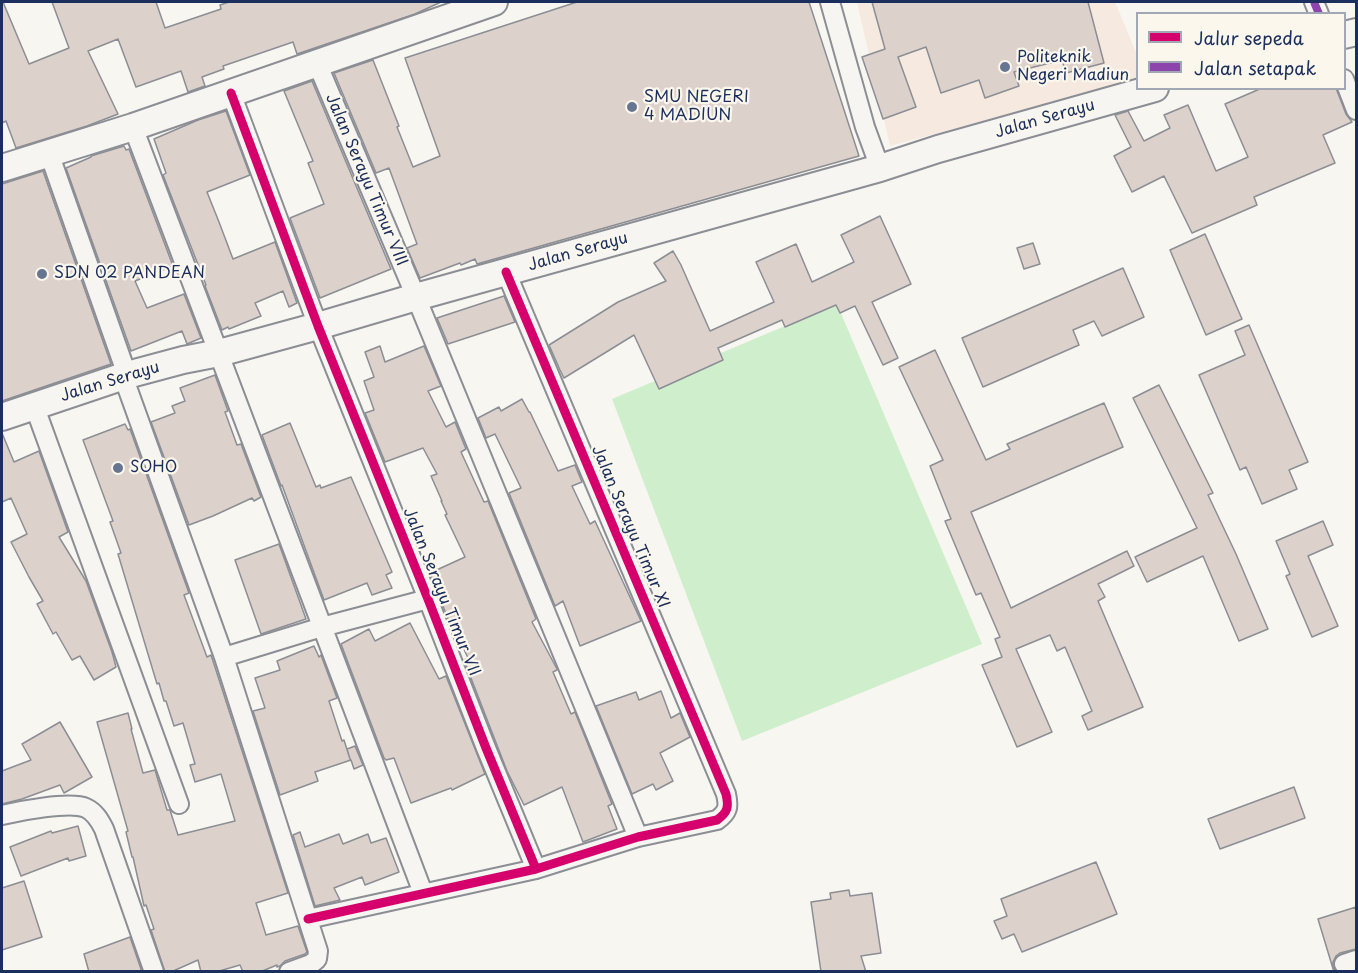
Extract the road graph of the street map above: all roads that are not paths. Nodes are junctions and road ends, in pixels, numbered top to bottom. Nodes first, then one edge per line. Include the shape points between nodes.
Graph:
1 (494, 2) edge
2 (830, 2) edge
3 (449, 8) edge
4 (317, 63) junction
5 (1346, 84) edge
6 (1148, 90) edge
7 (231, 93) junction
8 (1356, 110) edge
9 (133, 127) junction
10 (49, 153) junction
11 (2, 168) edge
12 (880, 168) junction
13 (506, 272) junction
14 (416, 297) junction
15 (318, 326) junction
16 (219, 353) junction
17 (125, 375) junction
18 (34, 405) junction
19 (2, 417) edge
20 (429, 598) junction
21 (322, 627) junction
22 (224, 657) junction
23 (179, 804) dead end
24 (2, 815) edge
25 (638, 837) junction
26 (536, 869) junction
27 (423, 893) junction
28 (308, 919) junction
29 (154, 972) edge
30 (289, 972) edge

1 - 3 main road
2 - 12 street
3 - 4 main road
4 - 7 main road
4 - 14 street, Jalan Serayu Timur VIII
5 - 8 street
6 - 12 main road, Jalan Serayu
7 - 9 main road
7 - 15 street, Jalan Serayu Timur VII
9 - 10 main road
9 - 16 street
10 - 11 main road
10 - 17 street
12 - 13 main road, Jalan Serayu
13 - 14 main road, Jalan Serayu
13 - 25 street, Jalan Serayu Timur XI via 729,805 717,820
14 - 15 main road, Jalan Serayu
14 - 25 street, Jalan Serayu Timur VIII
15 - 16 main road, Jalan Serayu
15 - 20 street, Jalan Serayu Timur VII
16 - 17 main road, Jalan Serayu
16 - 21 street
17 - 18 main road, Jalan Serayu
17 - 22 street
18 - 19 main road, Jalan Serayu
18 - 23 street
20 - 21 street
20 - 26 street, Jalan Serayu Timur VII
21 - 22 street
21 - 27 street
22 - 28 street
24 - 29 street via 69,806 88,809 98,818
25 - 26 street
26 - 27 street
27 - 28 street
28 - 30 street via 317,959

